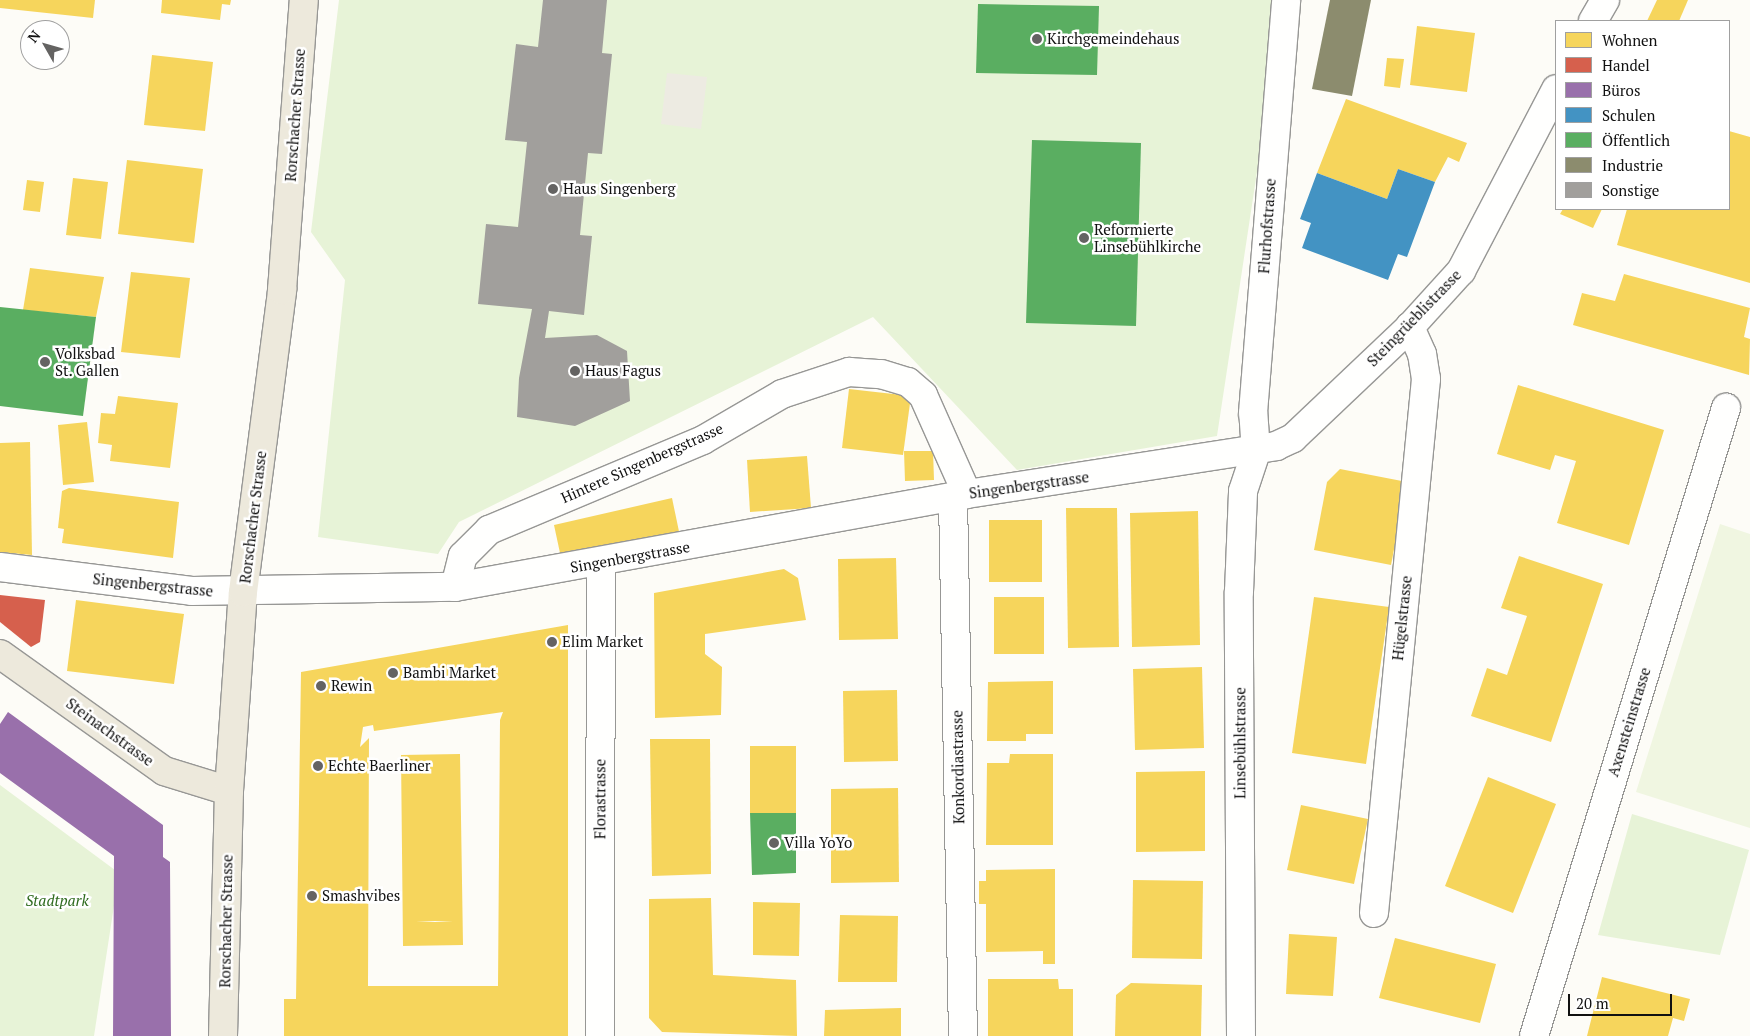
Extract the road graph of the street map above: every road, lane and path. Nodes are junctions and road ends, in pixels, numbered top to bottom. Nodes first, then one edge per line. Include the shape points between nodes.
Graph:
1 (304, 0) edge
2 (1604, 0) edge
3 (1284, 9) edge
4 (1594, 20) edge
5 (1555, 91) edge
6 (1410, 327) junction
7 (1726, 408) dead end
8 (1256, 452) junction
9 (960, 496) junction
10 (601, 563) junction
11 (0, 567) edge
12 (455, 586) junction
13 (243, 592) junction
14 (0, 654) edge
15 (229, 791) junction
16 (1374, 913) dead end
17 (223, 1036) edge
18 (600, 1036) edge
19 (963, 1036) edge
20 (1241, 1036) edge
21 (1534, 1036) edge

1 - 13 main road, Rorschacher Strasse via 282,290
2 - 4 street
3 - 8 street, Flurhofstrasse via 1253,413
5 - 6 street, Steingrüeblistrasse via 1461,271
6 - 8 street, Steingrüeblistrasse via 1293,438
6 - 16 street, Hügelstrasse via 1422,354 1426,378
7 - 21 street, Axensteinstrasse
8 - 9 street, Singenbergstrasse
8 - 20 street, Linsebühlstrasse via 1244,491 1239,592
9 - 10 street, Singenbergstrasse
9 - 12 street, Hintere Singenbergstrasse via 923,395 908,382 881,374 850,372 782,394 703,440 489,530 463,556
9 - 19 street, Konkordiastrasse
10 - 12 street, Singenbergstrasse
10 - 18 street, Florastrasse
11 - 13 street, Singenbergstrasse via 192,591
12 - 13 street, Singenbergstrasse
13 - 15 main road, Rorschacher Strasse
14 - 15 main road, Steinachstrasse via 164,771
15 - 17 main road, Rorschacher Strasse

